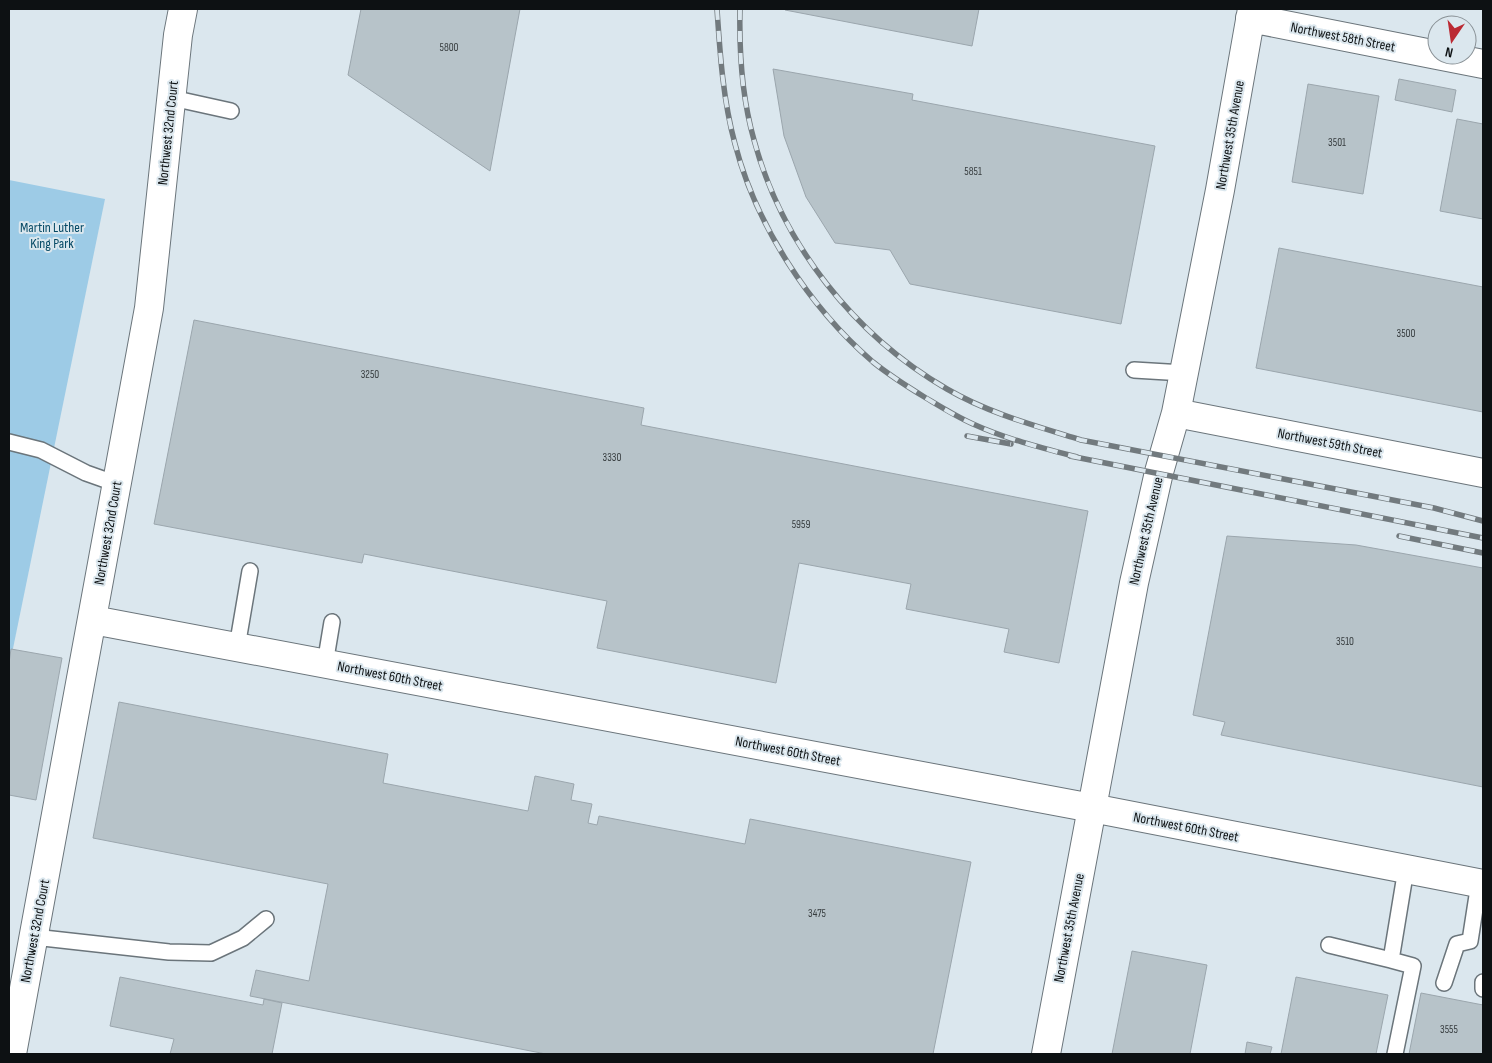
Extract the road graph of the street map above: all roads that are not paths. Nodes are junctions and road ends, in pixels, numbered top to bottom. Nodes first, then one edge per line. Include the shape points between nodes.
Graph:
1 (183, 9) edge
2 (1251, 13) edge
3 (1427, 53) edge
4 (172, 98) junction
5 (231, 111) dead end
6 (1134, 370) dead end
7 (1184, 373) junction
8 (1176, 413) junction
9 (9, 442) edge
10 (1483, 473) edge
11 (117, 484) junction
12 (250, 571) dead end
13 (93, 620) junction
14 (332, 622) dead end
15 (237, 647) junction
16 (324, 664) junction
17 (1092, 808) junction
18 (1406, 869) junction
19 (1481, 884) edge
20 (266, 919) dead end
21 (34, 937) junction
22 (1477, 944) edge
23 (1329, 945) dead end
24 (1391, 960) junction
25 (1444, 983) dead end
26 (12, 1054) edge
27 (1046, 1054) edge
28 (1396, 1054) edge

1 - 4 street, Northwest 32nd Court
2 - 3 street, Northwest 58th Street
2 - 7 street, Northwest 35th Avenue
4 - 5 lane
4 - 11 street, Northwest 32nd Court via 150,308
6 - 7 lane
7 - 8 street, Northwest 35th Avenue
8 - 10 street, Northwest 59th Street
8 - 17 street, Northwest 35th Avenue via 1134,583
9 - 11 lane via 41,450 86,473
11 - 13 street, Northwest 32nd Court
12 - 15 lane
13 - 15 street, Northwest 60th Street
13 - 21 street, Northwest 32nd Court
14 - 16 lane
15 - 16 street, Northwest 60th Street
16 - 17 street, Northwest 60th Street
17 - 18 street, Northwest 60th Street
17 - 27 street, Northwest 35th Avenue
18 - 19 street, Northwest 60th Street
18 - 24 lane
19 - 22 lane
20 - 21 lane via 243,938 211,953 169,952
21 - 26 street, Northwest 32nd Court
22 - 25 lane via 1457,944
23 - 24 lane
24 - 28 lane via 1414,966

